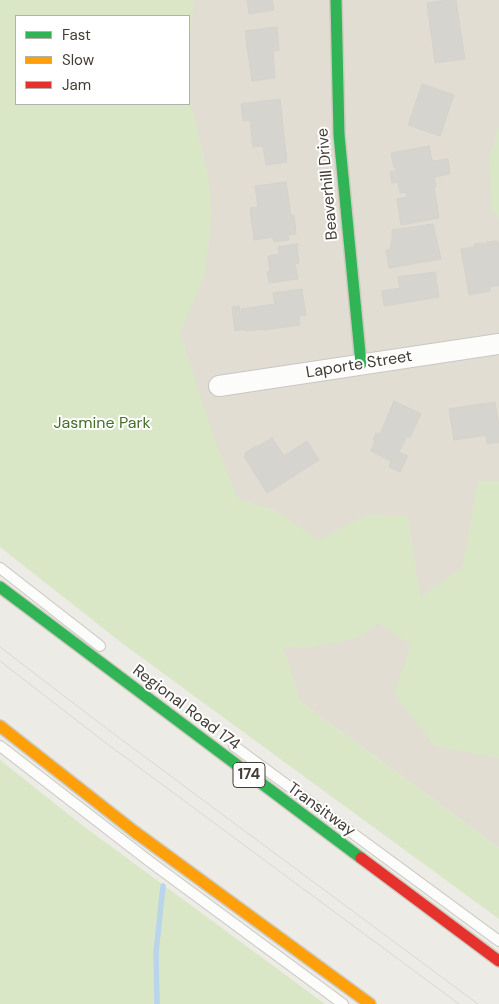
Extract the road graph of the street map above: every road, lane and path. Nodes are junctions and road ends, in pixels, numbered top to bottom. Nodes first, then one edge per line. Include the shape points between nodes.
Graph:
1 (336, 0) edge
2 (499, 344) edge
3 (362, 364) junction
4 (219, 386) dead end
5 (0, 568) edge
6 (0, 587) edge
7 (106, 651) dead end
8 (0, 726) edge
9 (223, 738) dead end
10 (0, 746) edge
11 (499, 941) edge
12 (499, 961) edge
13 (343, 1004) edge
14 (370, 1004) edge

1 - 3 main road, Beaverhill Drive via 339,135
2 - 3 street, Laporte Street
3 - 4 street, Laporte Street
5 - 7 lane
6 - 12 main road, Regional Road 174 / 174
8 - 14 main road via 135,832
9 - 11 lane, Transitway
10 - 13 lane

